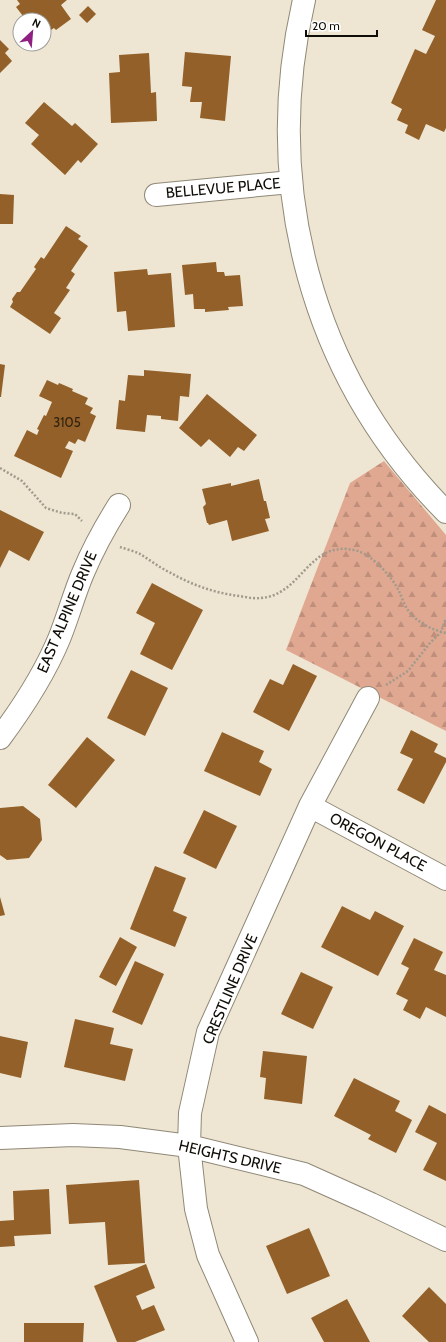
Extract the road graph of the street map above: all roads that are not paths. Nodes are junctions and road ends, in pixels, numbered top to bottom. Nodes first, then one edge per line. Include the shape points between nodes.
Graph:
1 (304, 0) edge
2 (290, 182) junction
3 (156, 195) dead end
4 (119, 505) dead end
5 (446, 512) edge
6 (368, 698) road end
7 (0, 738) edge
8 (310, 806) junction
9 (446, 879) edge
10 (0, 1138) edge
11 (189, 1146) junction
12 (446, 1240) edge
13 (247, 1342) edge

1 - 2 street via 292,71 289,109
2 - 3 street, BELLEVUE PLACE
2 - 5 street via 301,250 311,286 334,348 359,399 390,447 425,491
4 - 7 street, EAST ALPINE DRIVE via 83,572 59,640 35,687
6 - 8 street, CRESTLINE DRIVE
8 - 9 street, OREGON PLACE
8 - 11 street, CRESTLINE DRIVE via 208,1032 190,1113
10 - 11 street, HEIGHTS DRIVE via 73,1135 120,1137
11 - 12 street, HEIGHTS DRIVE via 304,1174
11 - 13 street, CRESTLINE DRIVE via 196,1209 208,1255

